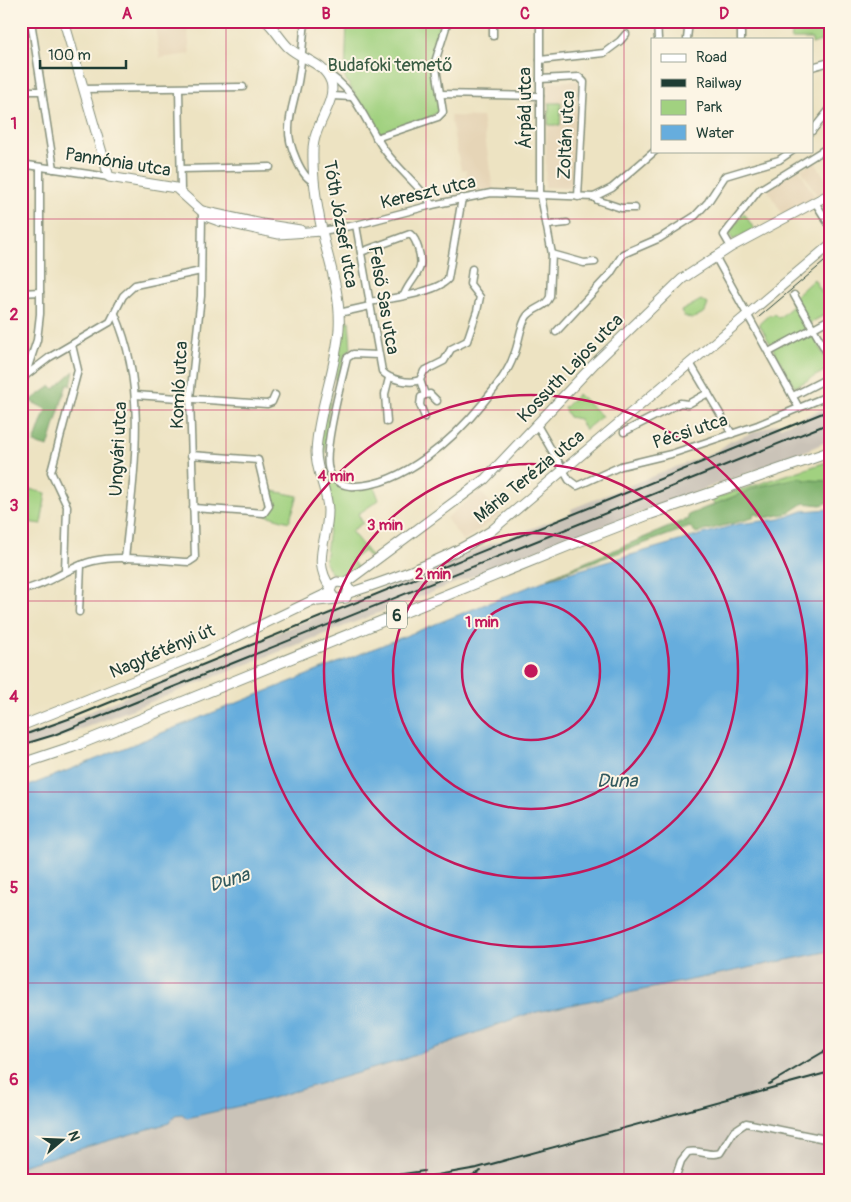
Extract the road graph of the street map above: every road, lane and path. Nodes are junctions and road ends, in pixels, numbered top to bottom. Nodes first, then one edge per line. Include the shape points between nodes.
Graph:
1 (31, 21) edge
2 (64, 21) edge
3 (266, 21) edge
4 (305, 21) edge
5 (448, 21) edge
6 (493, 21) edge
7 (540, 21) edge
8 (657, 21) edge
9 (689, 21) edge
10 (741, 21) edge
11 (626, 34) dead end
12 (493, 36) dead end
13 (658, 38) edge
14 (687, 38) edge
15 (742, 38) edge
16 (302, 55) junction
17 (540, 60) junction
18 (830, 62) edge
19 (814, 66) edge
20 (326, 73) junction
21 (540, 79) junction
22 (243, 87) dead end
23 (179, 88) junction
24 (84, 90) junction
25 (21, 91) edge
26 (42, 91) junction
27 (440, 94) junction
28 (332, 96) junction
29 (540, 96) junction
30 (352, 97) junction
31 (830, 109) edge
32 (814, 129) edge
33 (376, 138) junction
34 (830, 146) edge
35 (654, 152) edge
36 (789, 153) edge
37 (21, 164) edge
38 (40, 166) junction
39 (794, 166) junction
40 (270, 167) dead end
41 (54, 169) junction
42 (181, 169) junction
43 (109, 177) junction
44 (315, 182) junction
45 (181, 190) junction
46 (541, 194) junction
47 (830, 194) edge
48 (578, 197) junction
49 (594, 197) junction
50 (462, 198) junction
51 (815, 202) junction
52 (432, 205) junction
53 (635, 208) dead end
54 (202, 210) junction
55 (567, 223) dead end
56 (356, 225) junction
57 (547, 226) junction
58 (830, 226) edge
59 (322, 231) junction
60 (830, 245) edge
61 (731, 247) junction
62 (361, 252) junction
63 (552, 254) junction
64 (715, 256) junction
65 (595, 262) dead end
66 (472, 269) dead end
67 (201, 271) junction
68 (40, 292) junction
69 (21, 293) edge
70 (794, 294) dead end
71 (404, 295) junction
72 (369, 304) junction
73 (339, 312) junction
74 (747, 313) junction
75 (115, 314) junction
76 (830, 319) edge
77 (813, 328) junction
78 (556, 332) dead end
79 (72, 345) junction
80 (769, 352) junction
81 (378, 355) junction
82 (830, 358) edge
83 (690, 363) junction
84 (24, 373) edge
85 (830, 377) edge
86 (389, 378) junction
87 (420, 380) junction
88 (328, 385) junction
89 (340, 387) junction
90 (21, 388) edge
91 (708, 393) junction
92 (136, 395) junction
93 (275, 395) dead end
94 (425, 395) junction
95 (830, 395) edge
96 (793, 396) junction
97 (190, 398) junction
98 (437, 401) dead end
99 (800, 408) junction
100 (424, 417) dead end
101 (387, 422) dead end
102 (538, 425) junction
103 (624, 432) dead end
104 (732, 434) junction
105 (830, 452) edge
106 (191, 455) junction
107 (564, 471) junction
108 (192, 508) junction
109 (125, 559) junction
110 (82, 565) junction
111 (65, 572) junction
112 (339, 589) junction
113 (21, 590) edge
114 (80, 612) dead end
115 (21, 726) edge
116 (21, 764) edge
117 (830, 1140) edge
118 (680, 1181) edge

1 - 26 street
2 - 24 main road
3 - 16 main road via 290,49
4 - 16 street
5 - 27 street via 435,62
6 - 12 street
7 - 17 street, Árpád utca
8 - 13 street
9 - 14 street
10 - 15 street
11 - 17 street via 604,53
16 - 20 main road
16 - 44 street via 289,143 303,172
17 - 21 street, Árpád utca
18 - 19 street
20 - 28 main road
20 - 30 street via 344,84
21 - 29 street, Árpád utca
21 - 48 street, Zoltán utca via 579,77 584,82
22 - 23 street
23 - 24 street
23 - 42 street
24 - 43 main road
25 - 26 street
26 - 41 street
27 - 29 street
27 - 33 street via 441,115
28 - 30 street
28 - 44 main road, Tóth József utca via 314,134
29 - 46 street, Árpád utca
30 - 33 street
31 - 32 street
33 - 52 street
34 - 39 street
35 - 49 street via 612,188
36 - 39 street
36 - 78 street via 726,176 695,216 660,238 623,254 610,274
37 - 38 street, Pannónia utca
38 - 41 street, Pannónia utca
38 - 68 street
39 - 61 street via 752,197 724,236
40 - 42 street
41 - 43 street, Pannónia utca
42 - 45 street
43 - 45 main road, Pannónia utca
44 - 59 main road, Tóth József utca
45 - 54 main road, Pannónia utca
46 - 48 street, Kereszt utca
46 - 50 street, Kereszt utca via 491,194
46 - 57 street, Árpád utca
47 - 51 main road, Kossuth Lajos utca
48 - 49 street, Kereszt utca
49 - 53 street via 621,208
50 - 52 street, Kereszt utca
50 - 71 street via 448,279 429,289
51 - 58 street
51 - 61 main road, Kossuth Lajos utca
52 - 56 street, Kereszt utca
54 - 59 main road via 310,232
54 - 67 street, Komló utca
55 - 57 street
56 - 59 street, Kereszt utca
56 - 62 street, Felső Sas utca
57 - 63 street, Árpád utca
59 - 73 main road, Tóth József utca
60 - 74 main road, Mária Terézia utca
61 - 64 main road, Kossuth Lajos utca
62 - 71 street via 410,234 414,237 421,267
62 - 72 street, Felső Sas utca
63 - 65 street via 584,263
63 - 89 street, Árpád utca via 550,297 547,303 526,317 507,372 448,440 389,480 351,486 336,481 329,470
64 - 74 street
64 - 102 main road, Kossuth Lajos utca via 667,292
66 - 87 street via 470,284 480,296 467,341 451,349 444,361 424,371
67 - 75 street via 135,285 123,296
67 - 97 street, Komló utca
68 - 69 street
68 - 84 street via 37,340
70 - 77 street
71 - 72 street
72 - 73 street
72 - 81 street, Felső Sas utca
73 - 88 main road, Tóth József utca via 338,336
74 - 80 street
74 - 83 main road, Mária Terézia utca
75 - 79 street via 104,327
75 - 92 street, Ungvári utca
76 - 77 street
77 - 80 street
77 - 82 street
79 - 84 street
79 - 111 street via 77,376 51,466 52,478 66,506
80 - 96 street
81 - 86 street, Felső Sas utca via 382,371
81 - 89 street via 350,354
83 - 91 street
83 - 107 main road, Mária Terézia utca
84 - 90 street
85 - 96 street
86 - 87 street, Felső Sas utca
86 - 101 street, Felső Sas utca via 385,394
87 - 94 street
88 - 89 street
88 - 112 main road, Tóth József utca via 316,451 328,504 320,558 322,570
91 - 103 street via 688,404 680,403
91 - 104 street
92 - 97 street
92 - 109 street, Ungvári utca via 136,443
93 - 97 street via 267,404
94 - 98 street via 430,394
94 - 100 street via 421,397 420,405
95 - 99 street, Pécsi utca
96 - 99 street
97 - 106 street, Komló utca
99 - 104 street, Pécsi utca
102 - 107 street
102 - 112 main road, Kossuth Lajos utca via 473,489
104 - 107 street, Pécsi utca via 616,468 580,485 572,484
105 - 116 main road, 6 via 647,515 72,747
106 - 108 street, Komló utca
106 - 108 street via 258,460 269,506 264,513
107 - 112 main road, Mária Terézia utca via 481,537 370,586
108 - 109 street, Komló utca via 193,561
109 - 110 street
110 - 111 street
110 - 114 street
111 - 113 street
112 - 115 main road, Nagytétényi út via 174,665
117 - 118 street via 746,1123 734,1131 720,1154 688,1152 676,1176

